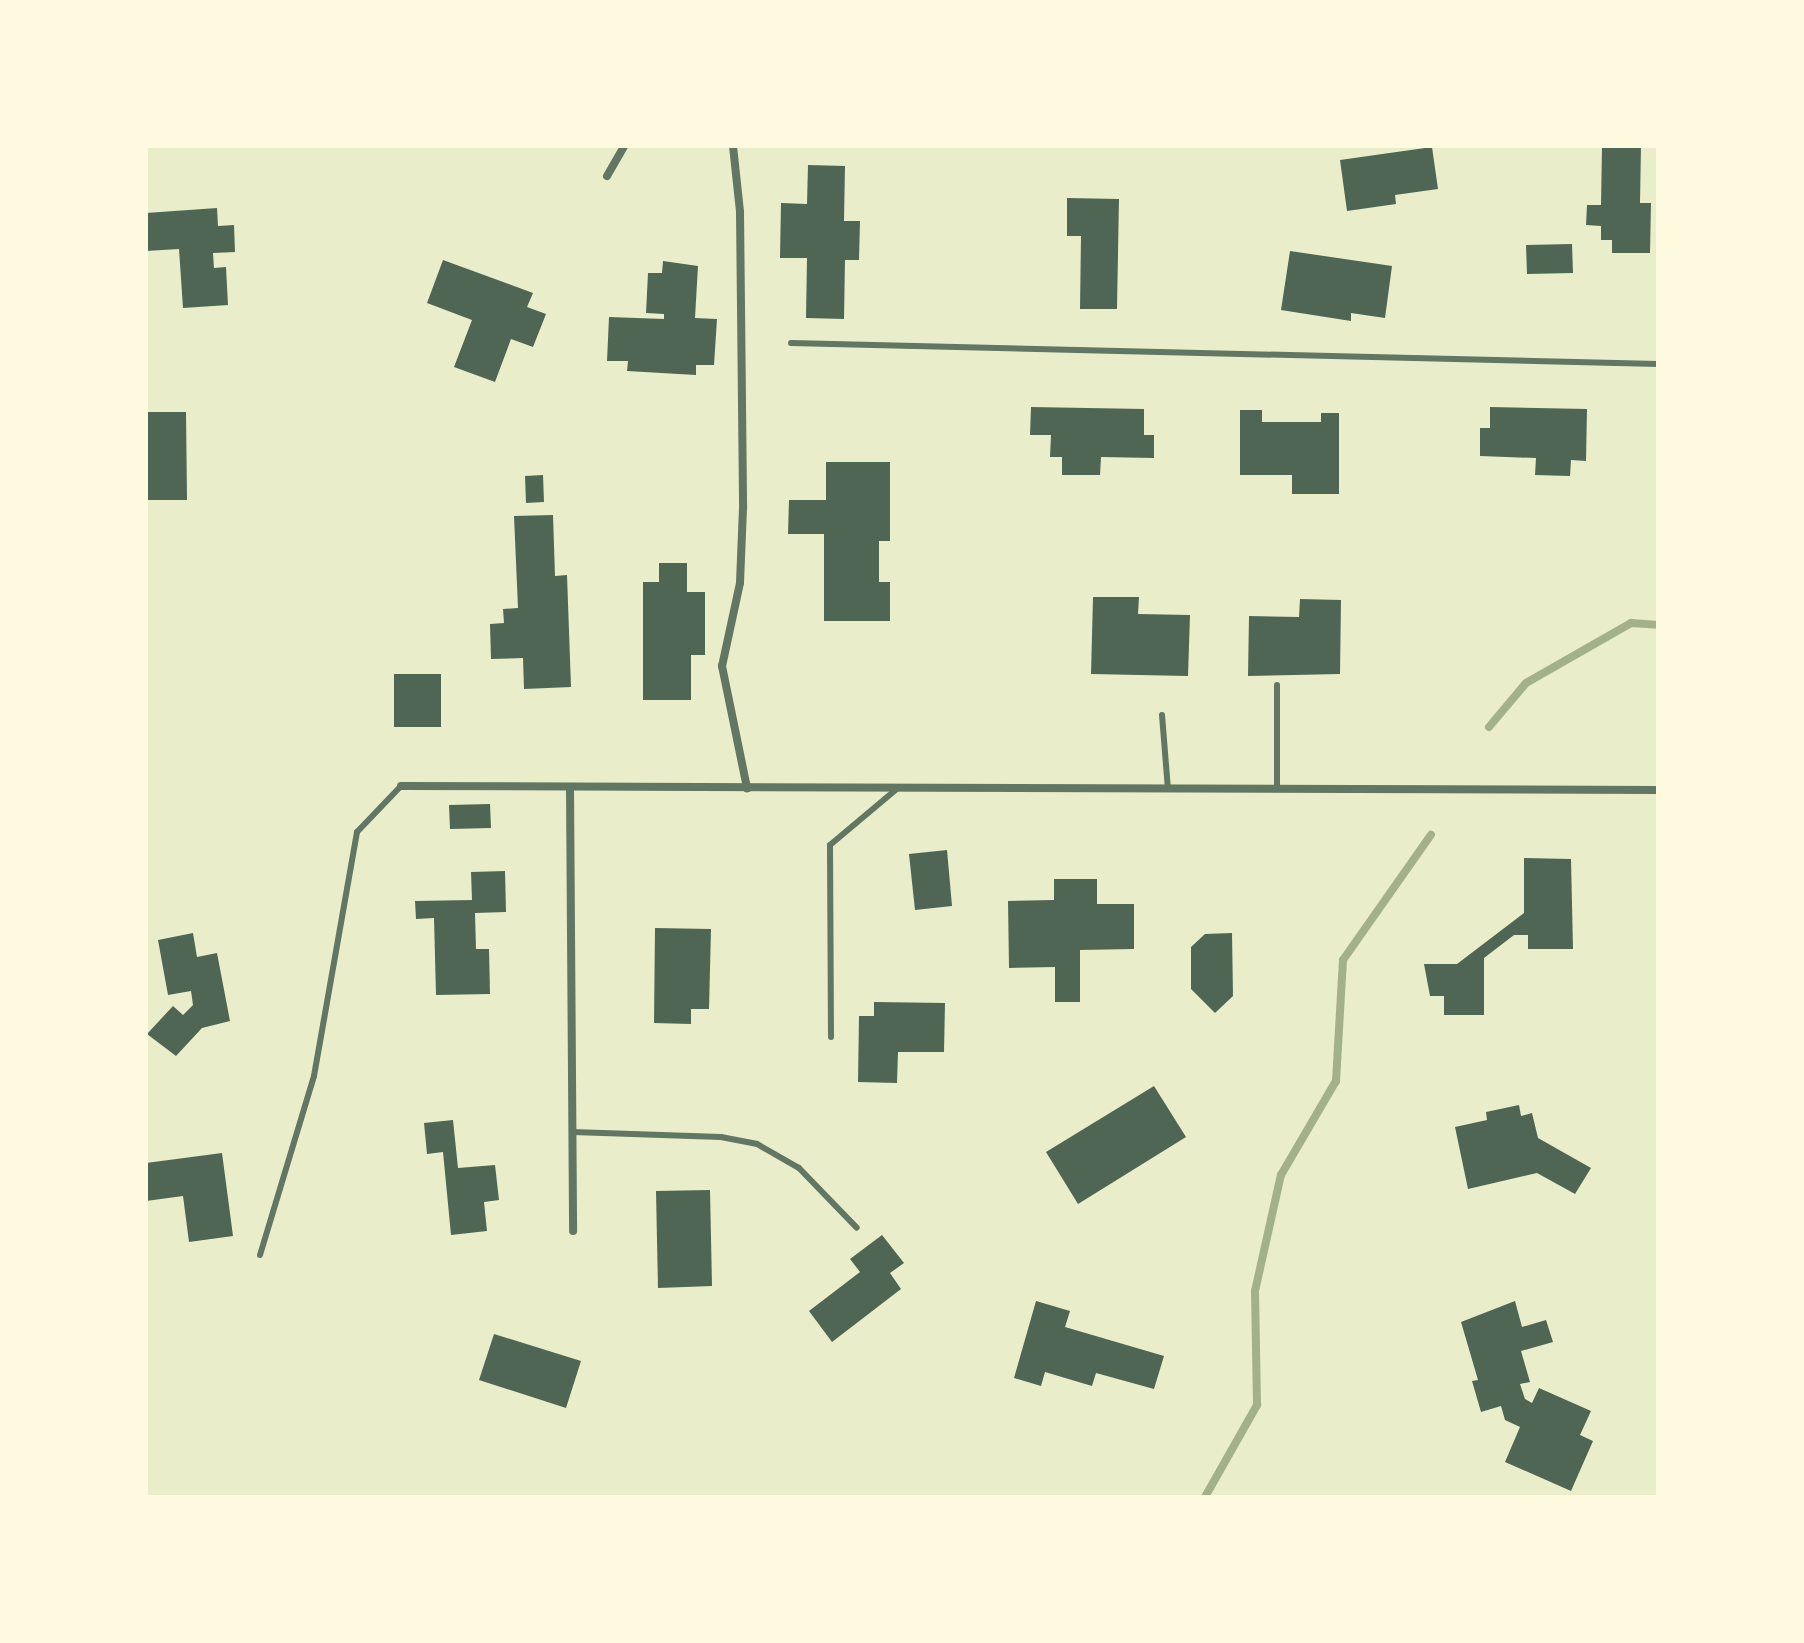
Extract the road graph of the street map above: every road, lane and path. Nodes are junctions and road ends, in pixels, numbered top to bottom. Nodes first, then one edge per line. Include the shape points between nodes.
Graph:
1 (624, 146) edge
2 (733, 146) edge
3 (607, 176) dead end
4 (791, 343) dead end
5 (1658, 364) edge
6 (1277, 685) dead end
7 (1162, 715) dead end
8 (401, 786) joint
9 (570, 788) junction
10 (747, 788) junction
11 (898, 788) junction
12 (1168, 789) junction
13 (1277, 789) junction
14 (1658, 790) edge
15 (831, 1037) dead end
16 (573, 1132) junction
17 (857, 1228) dead end
18 (573, 1231) dead end
19 (260, 1255) dead end

1 - 3 street
2 - 10 street via 740,212 743,508 740,583 722,666
4 - 5 lane
6 - 13 lane
7 - 12 lane
8 - 9 street
8 - 19 lane via 357,832 314,1076
9 - 10 street
9 - 16 street
10 - 11 street
11 - 12 street
11 - 15 lane via 830,845
12 - 13 street
13 - 14 street
16 - 17 lane via 721,1137 757,1144 799,1168
16 - 18 street

